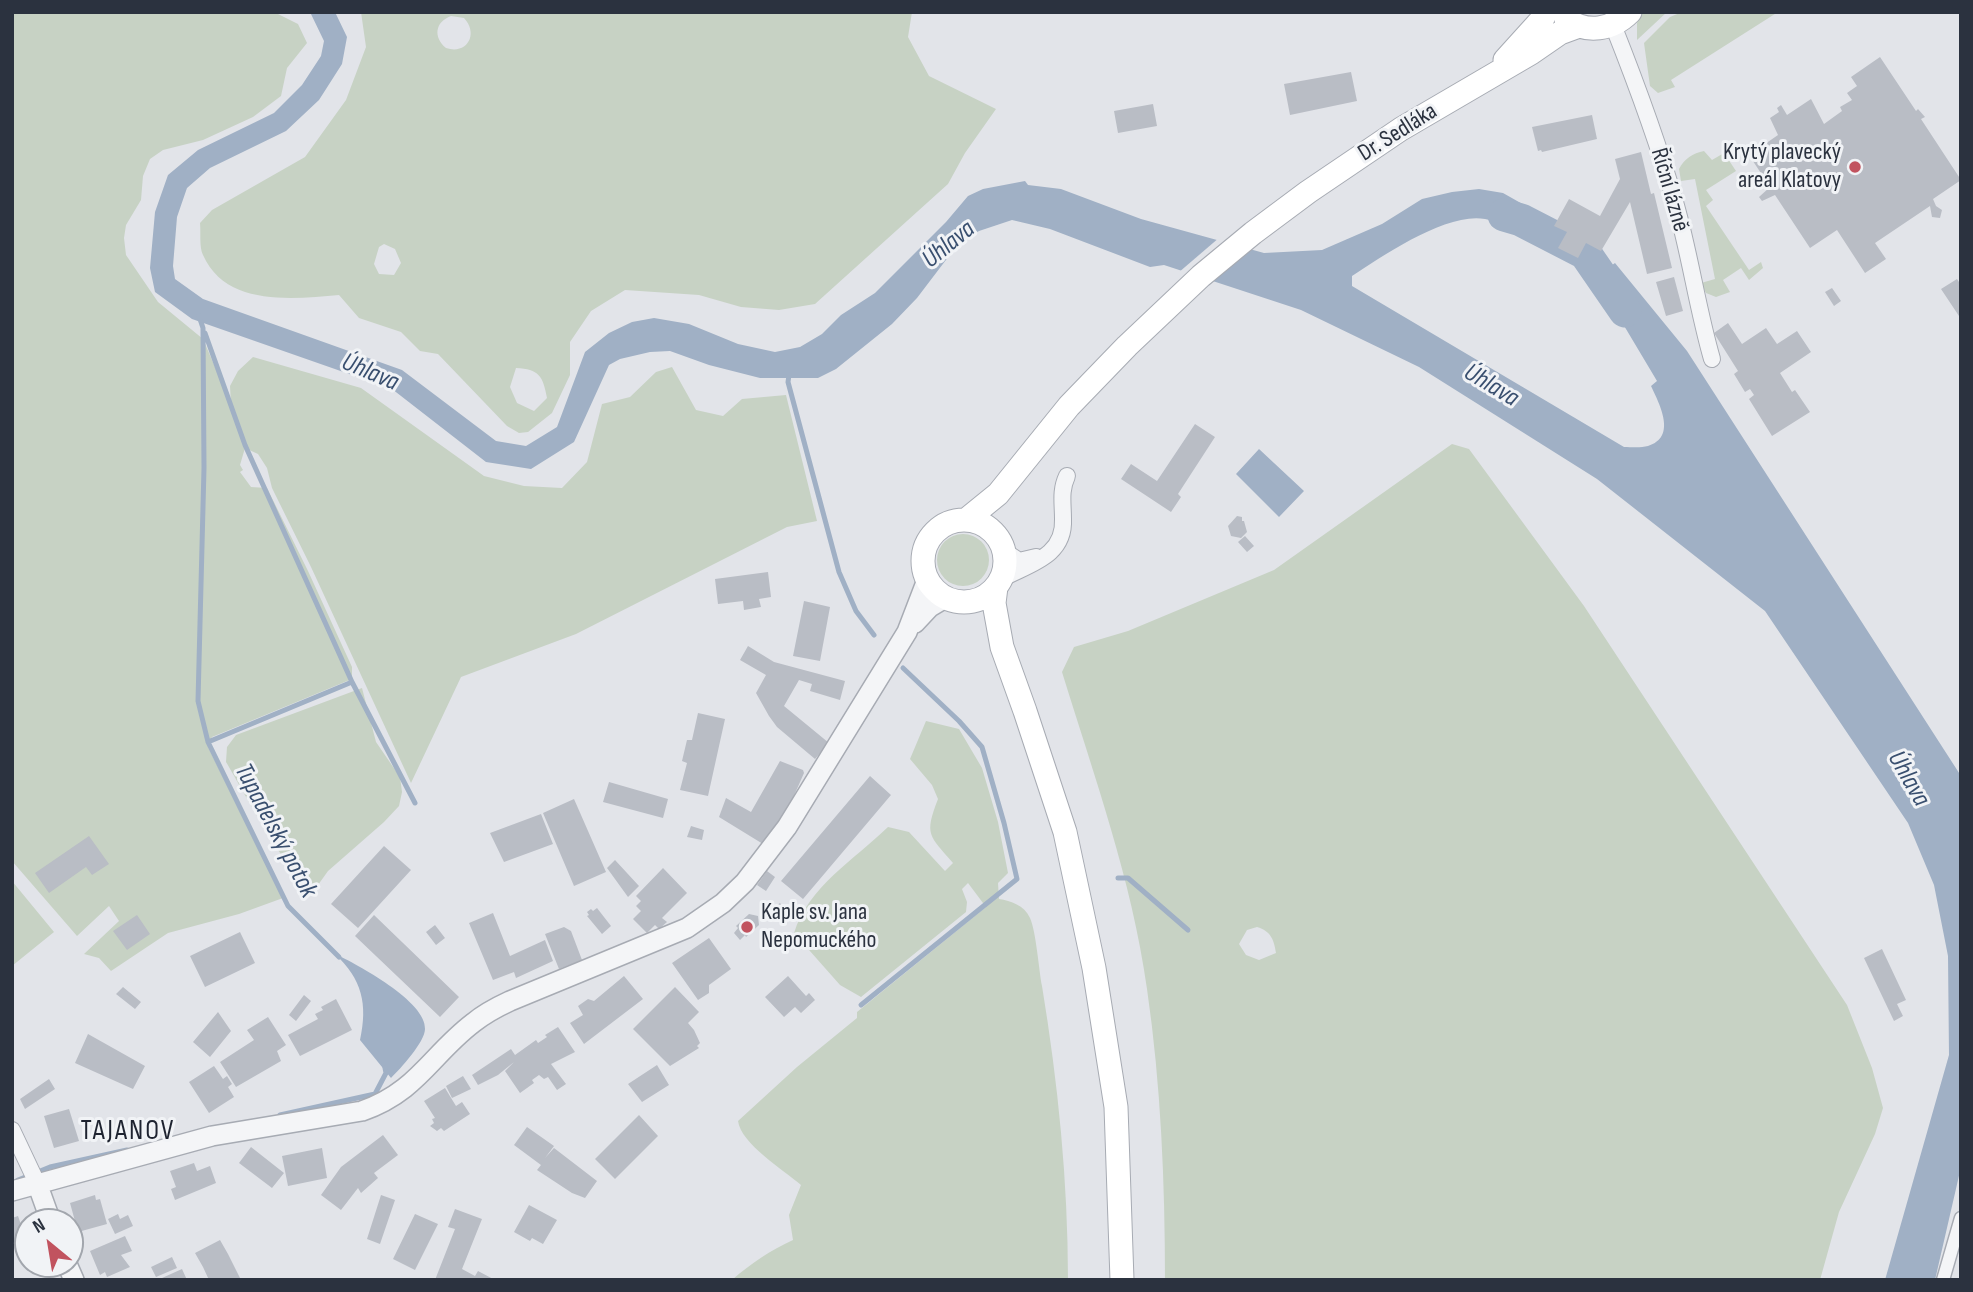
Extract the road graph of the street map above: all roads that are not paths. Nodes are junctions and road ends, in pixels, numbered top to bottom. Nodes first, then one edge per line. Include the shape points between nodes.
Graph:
1 (1545, 12) edge
2 (1559, 12) edge
3 (1621, 19) edge
4 (1579, 26) junction
5 (1490, 76) junction
6 (1712, 359) dead end
7 (1067, 476) dead end
8 (998, 494) junction
9 (966, 520) junction
10 (999, 542) junction
11 (1046, 556) junction
12 (927, 580) junction
13 (998, 583) junction
14 (954, 600) junction
15 (907, 632) junction
16 (1002, 647) junction
17 (12, 1130) edge
18 (37, 1183) junction
19 (12, 1191) edge
20 (46, 1208) edge
21 (1961, 1218) edge
22 (1122, 1280) edge
23 (1944, 1280) edge

1 - 5 main road, Dr. Sedláka
2 - 4 main road
3 - 4 main road, Dr. Sedláka via 1602,28
3 - 6 street, Říční lázně via 1636,85 1676,205
4 - 5 main road, Dr. Sedláka
5 - 8 main road, Dr. Sedláka via 1307,192 1210,269 1069,407
7 - 11 street via 1062,488 1061,537
8 - 9 main road, Dr. Sedláka
8 - 10 main road
9 - 10 main road via 984,525
9 - 12 main road via 947,523 932,535 923,552
10 - 11 street via 1019,561
10 - 13 main road via 1004,571
11 - 13 street
12 - 14 main road
12 - 15 street
13 - 14 main road via 981,598
13 - 16 main road via 994,603
14 - 15 street via 930,607
14 - 16 main road via 981,618
15 - 18 street via 788,827 745,881 694,924 489,1012 415,1081 377,1106 212,1136
16 - 22 main road via 1065,832 1094,968 1116,1107
17 - 18 street
18 - 19 street
18 - 20 street
21 - 23 street

